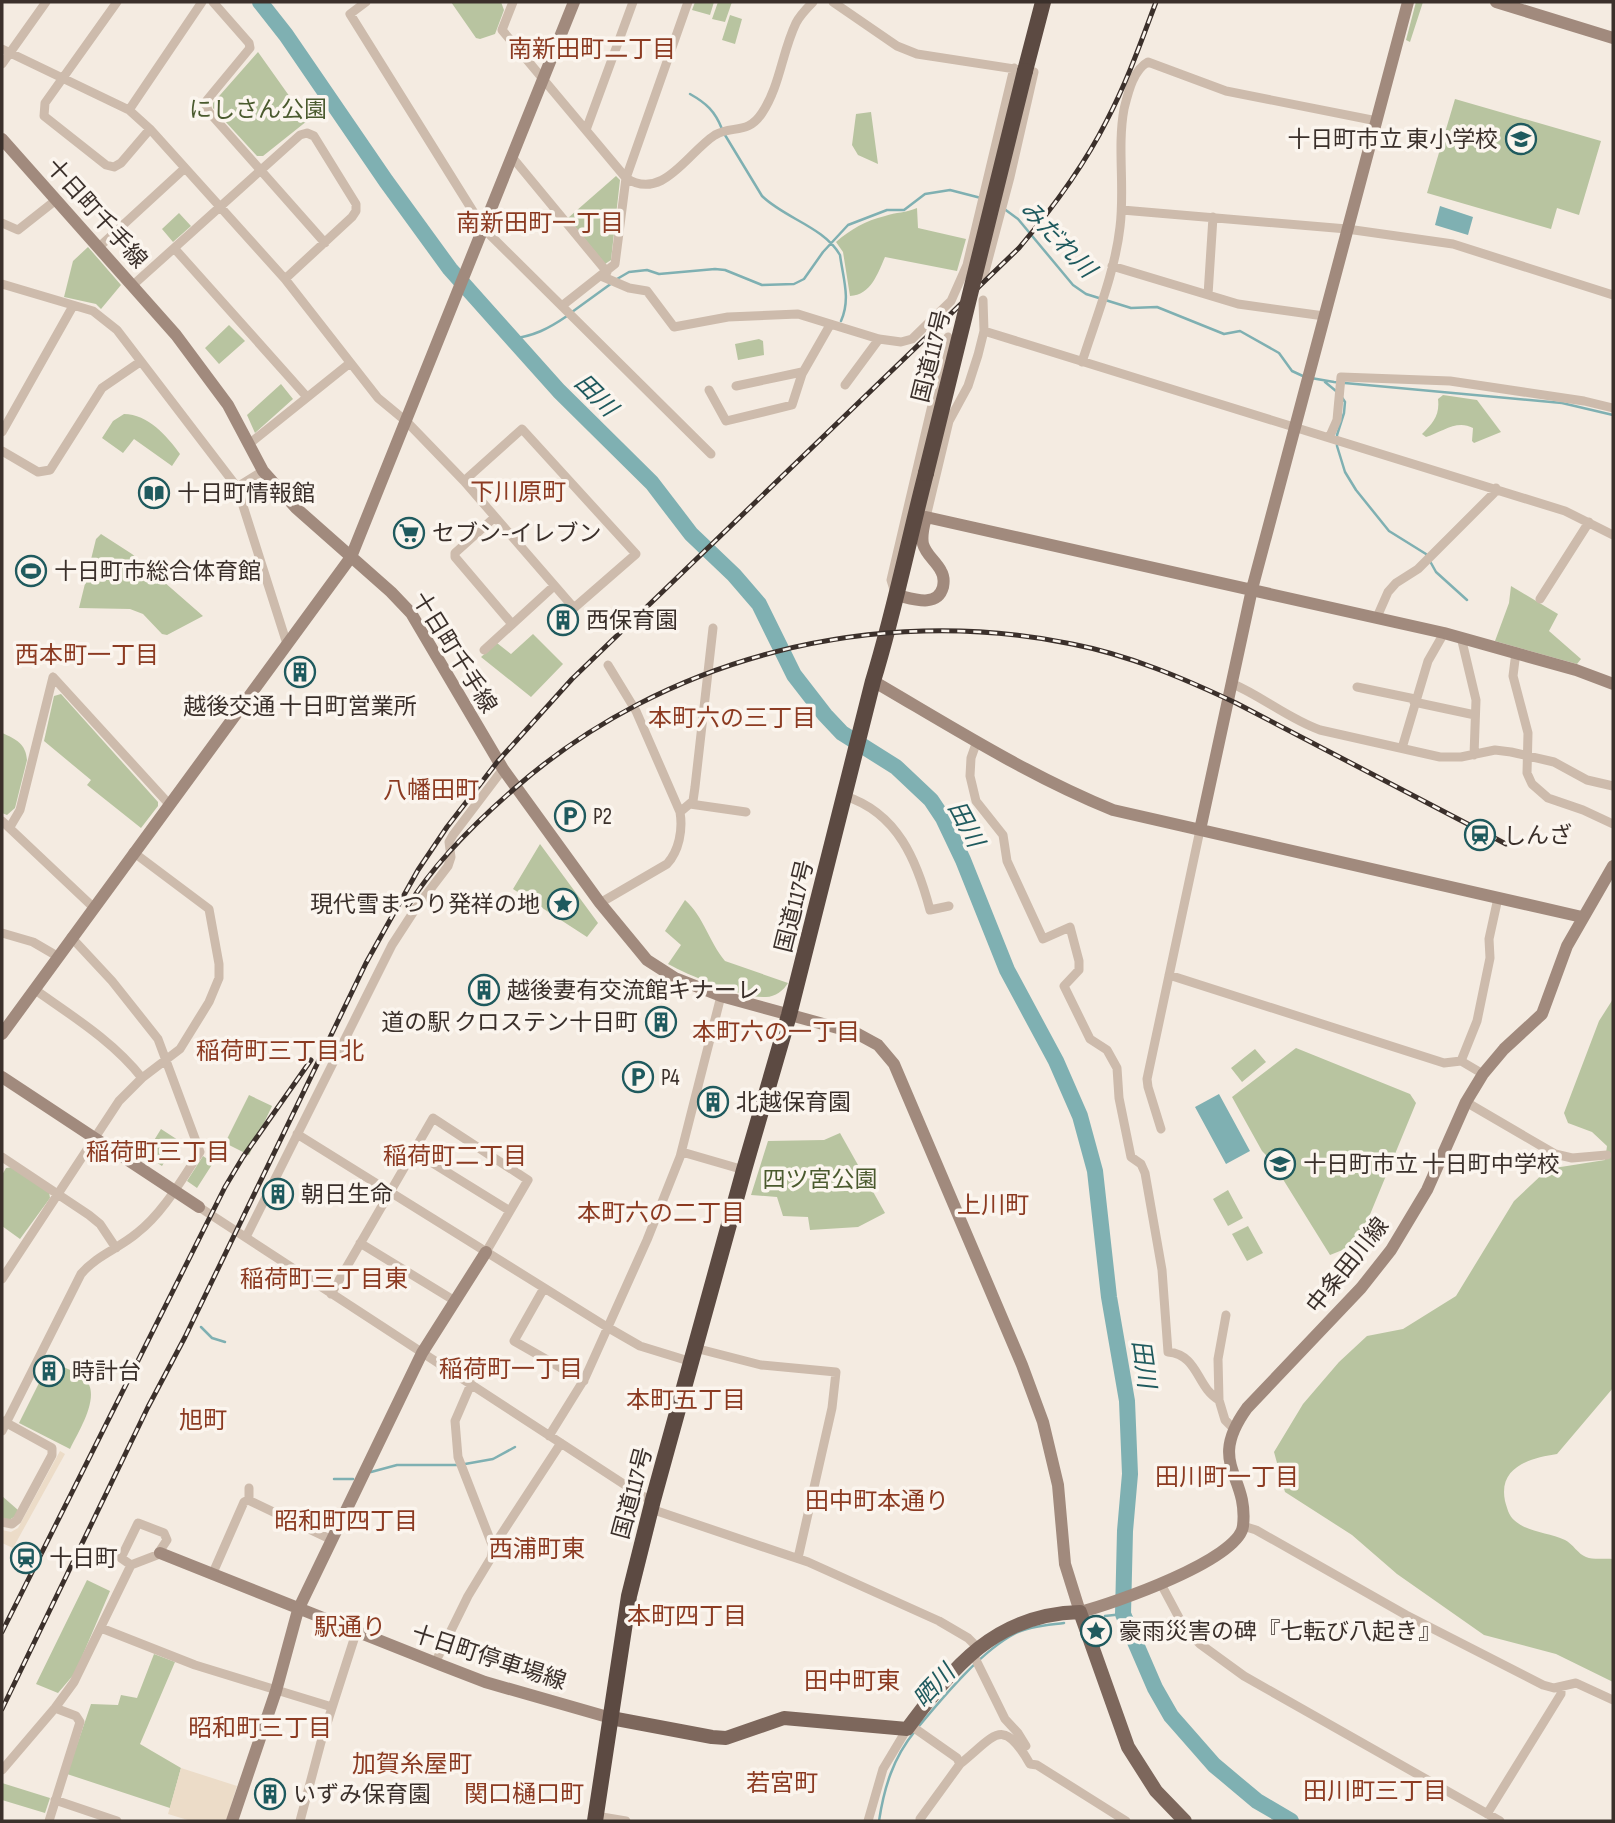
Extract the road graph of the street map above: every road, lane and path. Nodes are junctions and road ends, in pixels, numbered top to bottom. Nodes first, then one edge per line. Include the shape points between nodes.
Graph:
1 (46, 2) edge
2 (117, 2) edge
3 (202, 2) edge
4 (213, 2) edge
5 (366, 2) edge
6 (574, 2) edge
7 (633, 2) edge
8 (688, 2) edge
9 (813, 2) edge
10 (833, 2) edge
11 (1043, 2) edge
12 (1408, 2) edge
13 (1496, 2) edge
14 (511, 3) edge
15 (1613, 38) edge
16 (6, 51) edge
17 (2, 64) edge
18 (1020, 69) junction
19 (63, 78) junction
20 (543, 79) junction
21 (129, 110) junction
22 (1377, 121) junction
23 (150, 129) junction
24 (586, 130) junction
25 (2, 139) edge
26 (512, 157) junction
27 (186, 168) junction
28 (261, 171) junction
29 (626, 178) junction
30 (56, 200) junction
31 (220, 207) junction
32 (1122, 210) junction
33 (1213, 218) junction
34 (2, 223) edge
35 (975, 226) junction
36 (484, 229) junction
37 (1347, 229) junction
38 (996, 230) junction
39 (325, 243) junction
40 (99, 247) junction
41 (174, 248) junction
42 (1112, 267) junction
43 (985, 275) dead end
44 (606, 276) junction
45 (285, 279) junction
46 (133, 285) junction
47 (3, 288) edge
48 (1208, 295) junction
49 (1613, 295) edge
50 (983, 300) dead end
51 (563, 305) junction
52 (73, 306) junction
53 (1324, 316) junction
54 (830, 325) junction
55 (984, 331) junction
56 (948, 337) dead end
57 (879, 339) junction
58 (944, 354) junction
59 (141, 362) junction
60 (976, 362) junction
61 (1082, 362) junction
62 (350, 363) junction
63 (803, 372) junction
64 (845, 385) dead end
65 (736, 386) dead end
66 (709, 390) dead end
67 (307, 397) junction
68 (1613, 408) edge
69 (407, 422) junction
70 (1296, 428) junction
71 (2, 432) edge
72 (1329, 438) junction
73 (249, 444) junction
74 (2, 451) edge
75 (711, 454) dead end
76 (264, 471) junction
77 (464, 481) junction
78 (237, 487) junction
79 (1496, 488) junction
80 (495, 517) junction
81 (926, 517) junction
82 (1589, 522) junction
83 (1613, 535) edge
84 (351, 556) junction
85 (554, 586) junction
86 (1252, 589) junction
87 (895, 595) junction
88 (1540, 599) dead end
89 (1377, 617) junction
90 (512, 624) junction
91 (713, 628) dead end
92 (1444, 633) junction
93 (1461, 637) junction
94 (287, 644) junction
95 (484, 650) dead end
96 (1516, 652) junction
97 (608, 665) dead end
98 (873, 681) junction
99 (1233, 684) junction
100 (1613, 684) edge
101 (1357, 687) dead end
102 (1415, 701) junction
103 (1475, 715) junction
104 (977, 741) junction
105 (1402, 748) junction
106 (1474, 755) junction
107 (1528, 758) junction
108 (503, 769) junction
109 (1613, 786) edge
110 (845, 796) junction
111 (169, 804) junction
112 (690, 804) junction
113 (746, 812) dead end
114 (680, 813) junction
115 (6, 824) edge
116 (1613, 824) edge
117 (1200, 830) junction
118 (133, 852) junction
119 (1613, 866) edge
120 (1498, 898) junction
121 (600, 903) junction
122 (949, 906) dead end
123 (93, 907) junction
124 (1583, 917) junction
125 (2, 933) edge
126 (71, 937) junction
127 (57, 956) junction
128 (1169, 975) junction
129 (34, 989) junction
130 (721, 996) junction
131 (789, 1015) junction
132 (2, 1034) edge
133 (165, 1060) junction
134 (1461, 1061) junction
135 (1483, 1074) junction
136 (2, 1077) edge
137 (142, 1078) junction
138 (1466, 1102) junction
139 (1161, 1129) dead end
140 (297, 1134) junction
141 (94, 1139) junction
142 (413, 1151) junction
143 (682, 1152) junction
144 (1607, 1155) dead end
145 (3, 1161) edge
146 (744, 1170) junction
147 (173, 1190) junction
148 (389, 1193) junction
149 (58, 1195) junction
150 (199, 1207) joint
151 (510, 1211) junction
152 (246, 1237) junction
153 (360, 1243) junction
154 (116, 1248) junction
155 (486, 1252) junction
156 (2, 1279) edge
157 (544, 1288) junction
158 (331, 1294) junction
159 (455, 1301) junction
160 (1226, 1315) dead end
161 (607, 1327) junction
162 (422, 1353) junction
163 (693, 1355) junction
164 (584, 1381) junction
165 (471, 1384) junction
166 (1219, 1399) junction
167 (3, 1425) edge
168 (1233, 1428) junction
169 (549, 1436) junction
170 (561, 1443) junction
171 (248, 1488) dead end
172 (249, 1500) junction
173 (652, 1504) junction
174 (2, 1522) edge
175 (1243, 1526) junction
176 (332, 1540) junction
177 (494, 1547) junction
178 (160, 1552) junction
179 (798, 1558) junction
180 (131, 1565) junction
181 (212, 1575) junction
182 (1161, 1584) junction
183 (298, 1610) junction
184 (1080, 1612) junction
185 (101, 1628) junction
186 (356, 1633) junction
187 (975, 1650) junction
188 (435, 1663) junction
189 (1561, 1687) junction
190 (276, 1690) junction
191 (1613, 1700) edge
192 (332, 1707) junction
193 (55, 1709) junction
194 (611, 1718) junction
195 (908, 1727) junction
196 (960, 1765) junction
197 (1037, 1765) junction
198 (2, 1770) edge
199 (55, 1800) junction
200 (1487, 1814) junction
201 (101, 1819) edge
202 (596, 1819) edge
203 (49, 1821) edge
204 (117, 1821) edge
205 (232, 1821) edge
206 (300, 1821) edge
207 (626, 1821) edge
208 (868, 1821) edge
209 (920, 1821) edge
210 (1126, 1821) edge
211 (1185, 1821) edge
212 (1500, 1821) edge

1 - 16 street
2 - 19 street
3 - 21 street
4 - 28 street via 250,48 206,106
5 - 36 street via 350,13
6 - 20 street
7 - 24 street
8 - 29 street
9 - 29 street via 797,20 771,97 754,123 715,135 665,179 645,185
10 - 18 street via 897,46 918,54
11 - 18 highway, 国道117号
12 - 22 street
13 - 15 street
14 - 20 street via 502,30
16 - 17 street
16 - 19 street
18 - 35 street
18 - 38 street via 1034,72 1034,76
18 - 87 highway, 国道117号, bridge
19 - 21 street
19 - 23 street via 45,103 44,116 106,165 121,163
20 - 24 street
20 - 26 street
21 - 23 street
22 - 32 street via 1226,91 1148,62 1141,66 1127,94 1122,120
22 - 37 street
23 - 27 street
24 - 29 street
25 - 30 street, 十日町千手線
26 - 36 street
26 - 44 street
27 - 31 street
27 - 40 street
28 - 31 street
28 - 39 street
28 - 39 street via 300,135 314,136 356,204 352,217
29 - 44 street via 615,264
30 - 34 street via 18,230
30 - 40 street, 十日町千手線
31 - 41 street
31 - 45 street
32 - 33 street
32 - 42 street
33 - 37 street
33 - 48 street
35 - 38 street
35 - 57 street via 967,265 951,302 912,339
36 - 51 street
36 - 69 street
37 - 49 street via 1453,244
37 - 53 street
38 - 43 street
39 - 45 street
40 - 46 street, 十日町千手線
41 - 46 street
41 - 67 street
42 - 48 street
42 - 61 street
44 - 51 street
44 - 54 street via 620,285 647,291 674,327 728,317 798,314
45 - 62 street
46 - 73 street, 十日町千手線 via 202,369
47 - 52 street
48 - 53 street via 1238,304
50 - 55 street
51 - 75 street
52 - 59 street via 93,311 117,331
52 - 71 street
53 - 70 street
54 - 57 street
54 - 63 street
55 - 60 street
55 - 61 street
56 - 58 street
57 - 64 street
58 - 60 street
58 - 87 street via 891,580
59 - 74 street via 102,388 50,470 38,472
59 - 78 street
60 - 81 street via 949,421
61 - 70 street
62 - 67 street
62 - 69 street via 377,398
63 - 65 street
63 - 66 street via 792,405 726,421
67 - 73 street
68 - 72 street via 1450,381 1341,377 1337,420
69 - 77 street
69 - 84 street
70 - 72 street
70 - 86 street
72 - 79 street
73 - 76 street, 十日町千手線
76 - 78 street
76 - 84 street, 十日町千手線 via 296,508
77 - 80 street
77 - 85 street via 522,429 636,554 574,608
78 - 94 street
79 - 82 street
79 - 89 street via 1418,569 1395,583
80 - 85 street
80 - 90 street via 455,556
81 - 86 street
81 - 87 street via 922,538 943,573 942,591 928,601
82 - 83 street
82 - 88 street
84 - 94 street
84 - 108 street, 十日町千手線 via 411,613
85 - 90 street
86 - 89 street
86 - 99 street
87 - 98 highway, 国道117号
89 - 92 street
90 - 95 street
91 - 112 street
92 - 93 street
92 - 102 street via 1428,661
93 - 96 street
93 - 103 street via 1476,700
94 - 111 street
96 - 100 street
96 - 107 street via 1513,676 1528,733
97 - 114 street via 636,711
98 - 104 street
98 - 110 highway, 国道117号
99 - 105 street via 1305,724
99 - 117 street
101 - 102 street
102 - 103 street
102 - 105 street
103 - 106 street
104 - 117 street via 1070,793 1113,810
104 - 166 street via 971,758 975,801 1003,835 1007,861 1043,939 1070,927 1079,970 1064,986 1090,1038 1107,1050 1117,1068 1131,1157 1145,1173 1162,1270 1168,1352 1180,1353 1192,1364 1212,1396
105 - 106 street via 1440,757
106 - 107 street via 1495,750
107 - 109 street via 1554,762 1587,780
107 - 116 street via 1532,784 1548,797
108 - 121 street, 十日町千手線
108 - 140 street via 449,842 448,866 392,945
110 - 122 street via 869,806 891,824 920,873 930,910
110 - 131 highway, 国道117号
111 - 115 street via 53,677 20,810
111 - 118 street
112 - 113 street
112 - 114 street
114 - 121 street via 679,839 671,860
115 - 123 street
117 - 120 street
117 - 128 street
118 - 123 street
118 - 133 street via 209,909 219,964 219,978 209,1002 180,1049
119 - 124 street, 中条田川線
120 - 124 street
120 - 134 street via 1477,1021
121 - 130 street, 十日町千手線 via 647,960 675,978
123 - 126 street
124 - 135 street, 中条田川線 via 1542,1014
125 - 127 street via 33,942
126 - 127 street
126 - 133 street via 137,1010 158,1039
127 - 129 street
128 - 134 street via 1444,1063
128 - 139 street via 1147,1079
129 - 132 street
129 - 137 street via 106,1040
130 - 131 street, 十日町千手線
130 - 143 street
131 - 146 highway, 国道117号
131 - 184 street, 十日町千手線 via 856,1033 878,1045 894,1064 1043,1422 1058,1485 1065,1564
133 - 137 street
133 - 147 street via 200,1152
134 - 135 street
135 - 138 street, 中条田川線
136 - 141 street
137 - 141 street via 118,1101
138 - 144 street via 1555,1154 1573,1158
138 - 168 street, 中条田川線 via 1427,1190 1391,1251
140 - 148 street
140 - 152 street
141 - 147 street
141 - 149 street
142 - 148 street
142 - 151 street
142 - 151 street via 433,1118 528,1180
143 - 146 street
143 - 161 street
145 - 149 street
146 - 163 highway, 国道117号
147 - 150 street
147 - 154 street via 138,1233
148 - 153 street
148 - 155 street
149 - 154 street via 100,1224
149 - 156 street
150 - 152 street
151 - 155 street
152 - 158 street
153 - 158 street
153 - 159 street
154 - 167 street via 92,1261 81,1274
155 - 157 street
155 - 159 street
157 - 161 street
157 - 164 street via 514,1341
158 - 162 street
159 - 162 street
160 - 166 street via 1218,1359
161 - 163 street via 640,1346
161 - 164 street
162 - 165 street
162 - 176 street
163 - 173 highway, 国道117号
163 - 179 street via 836,1371
164 - 169 street
165 - 169 street
165 - 177 street via 456,1420 458,1457
166 - 168 street via 1225,1420
167 - 174 street via 48,1444 52,1455 18,1520
168 - 175 street via 1229,1458
169 - 170 street
170 - 173 street
170 - 177 street
171 - 172 street
172 - 176 street
172 - 181 street via 244,1502
173 - 179 street
173 - 194 highway, 国道117号 via 629,1596
175 - 182 street via 1237,1541 1226,1549
175 - 189 street via 1514,1671 1543,1685
176 - 183 street
177 - 188 street
178 - 180 street
178 - 180 street via 167,1536 138,1523 121,1558
178 - 181 street, 十日町停車場線
179 - 187 street via 939,1621 968,1638
180 - 185 street
181 - 183 street, 十日町停車場線
182 - 184 street
182 - 200 street via 1185,1629 1244,1676
183 - 186 street, 十日町停車場線
183 - 190 street
184 - 187 main road via 1020,1622
184 - 211 main road via 1128,1747 1157,1791
185 - 190 street
185 - 193 street
186 - 188 street, 十日町停車場線
186 - 192 street
187 - 195 main road via 940,1684
187 - 197 street via 1005,1719
188 - 194 street, 十日町停車場線
189 - 191 street via 1576,1684
189 - 200 street
190 - 192 street
190 - 205 street
192 - 206 street
193 - 198 street
193 - 199 street via 80,1722
194 - 195 main road via 726,1738 784,1718
194 - 202 highway, 国道117号
195 - 196 street via 957,1758
195 - 208 street via 883,1769
196 - 197 street via 1002,1733 1016,1741 1030,1764
196 - 209 street
197 - 210 street
199 - 201 street
199 - 203 street
200 - 212 street
201 - 204 street
202 - 207 street

